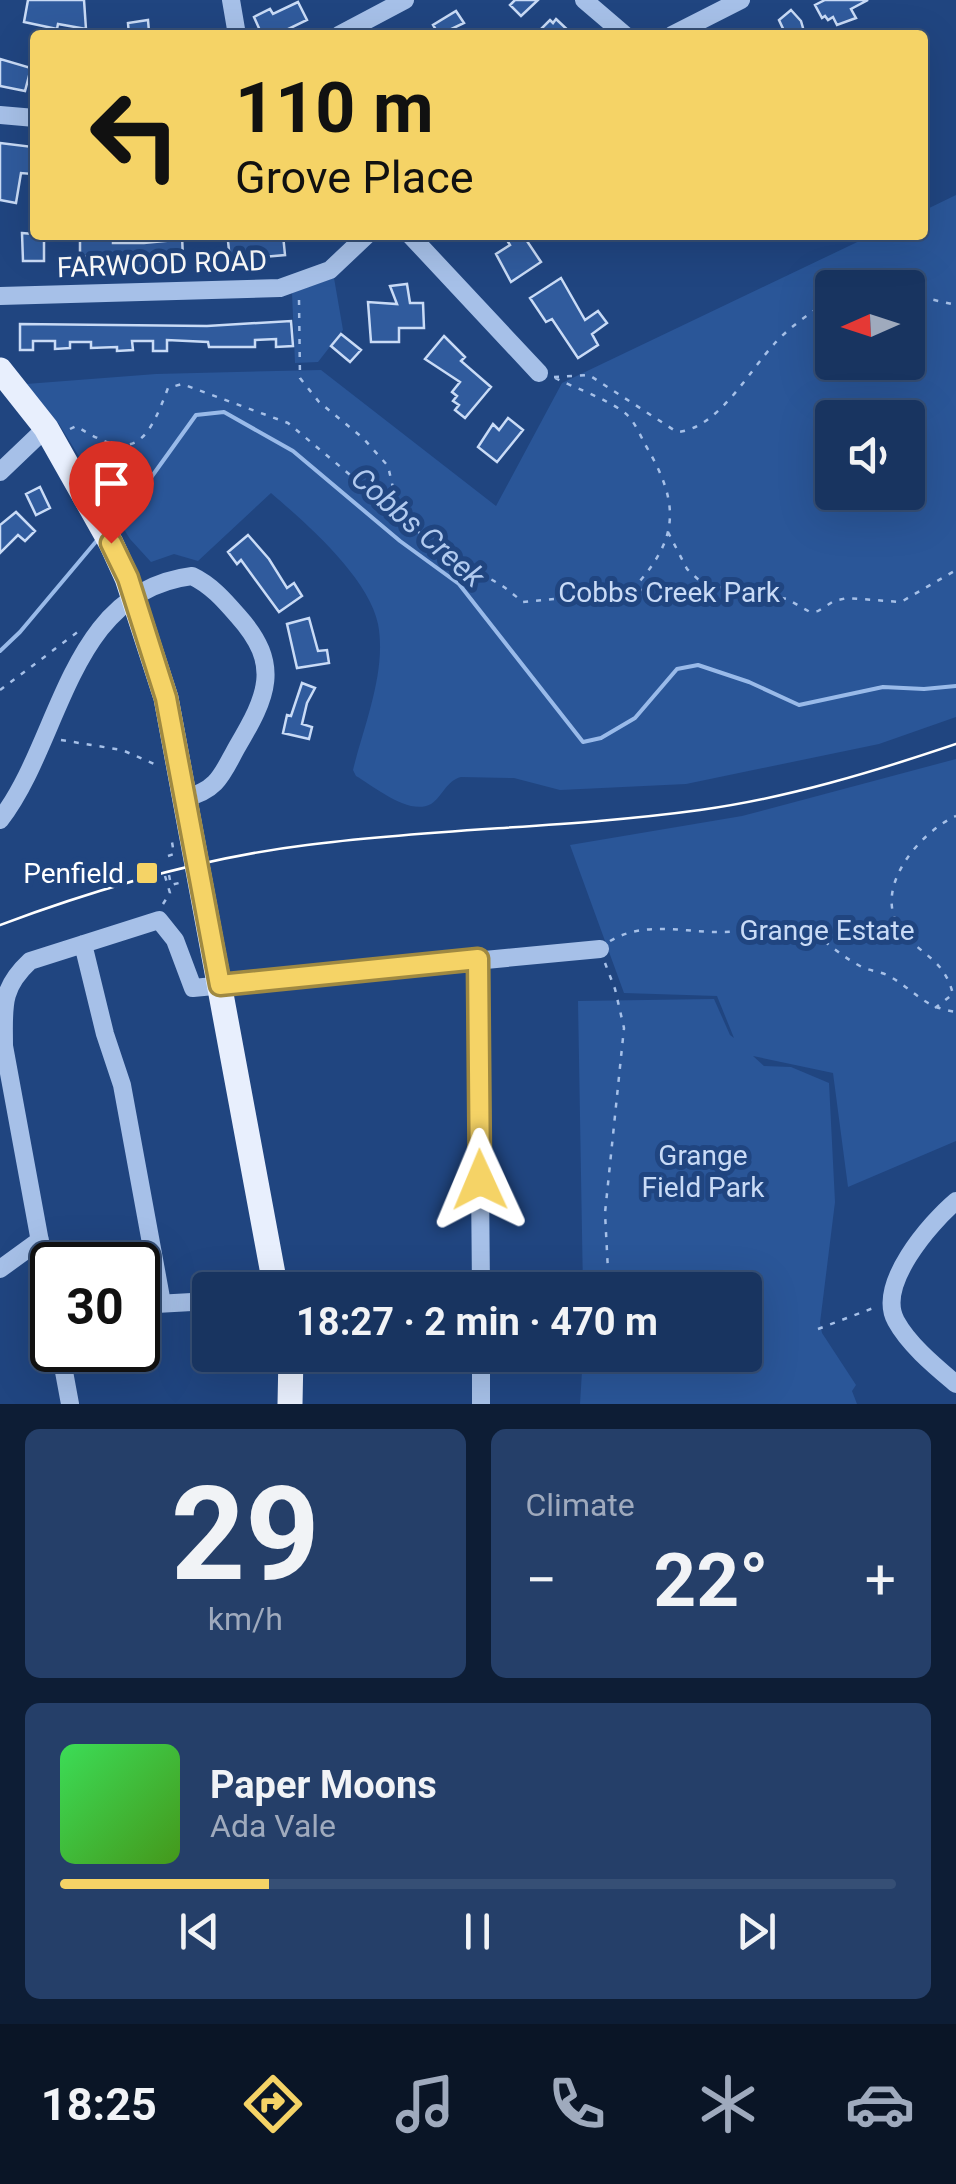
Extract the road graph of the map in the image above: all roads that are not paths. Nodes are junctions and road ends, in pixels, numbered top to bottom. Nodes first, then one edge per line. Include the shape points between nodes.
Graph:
1 (231, 0) edge
2 (405, 0) edge
3 (584, 0) edge
4 (741, 0) edge
5 (236, 30) edge
6 (348, 30) edge
7 (620, 30) edge
8 (682, 30) edge
9 (0, 115) edge
10 (30, 118) edge
11 (363, 240) edge
12 (415, 240) edge
13 (0, 296) edge
14 (0, 370) edge
15 (546, 375) road end
16 (48, 433) junction
17 (0, 472) edge
18 (134, 598) junction
19 (183, 787) junction
20 (0, 820) edge
21 (83, 944) junction
22 (600, 949) road end
23 (478, 959) junction
24 (220, 985) junction
25 (2, 1047) edge
26 (956, 1201) edge
27 (40, 1240) joint
28 (0, 1268) edge
29 (273, 1272) edge
30 (480, 1272) edge
31 (192, 1302) edge
32 (162, 1303) joint
33 (64, 1372) edge
34 (291, 1372) edge
35 (481, 1372) edge
36 (956, 1384) edge
37 (70, 1404) edge
38 (290, 1404) edge
39 (481, 1404) edge

1 - 5 street
2 - 6 street
3 - 7 street
4 - 8 street
9 - 10 street
11 - 13 street, FARWOOD ROAD via 330,270 299,283 237,291
12 - 15 street
14 - 16 main road
16 - 17 street
16 - 18 main road via 105,531
18 - 19 main road via 166,698
18 - 19 street via 192,576 212,588 259,642 267,678 262,702 209,791
18 - 20 street via 85,649 26,782
19 - 24 main road
21 - 24 street via 159,920 175,940 193,988
21 - 25 street via 30,961 14,976 4,999
21 - 32 street via 122,1085
22 - 23 street
23 - 24 street
23 - 30 street
24 - 29 main road
25 - 27 street
26 - 36 street via 900,1270 892,1301 895,1320
27 - 28 street
31 - 32 street
33 - 37 street
34 - 38 main road
35 - 39 street

